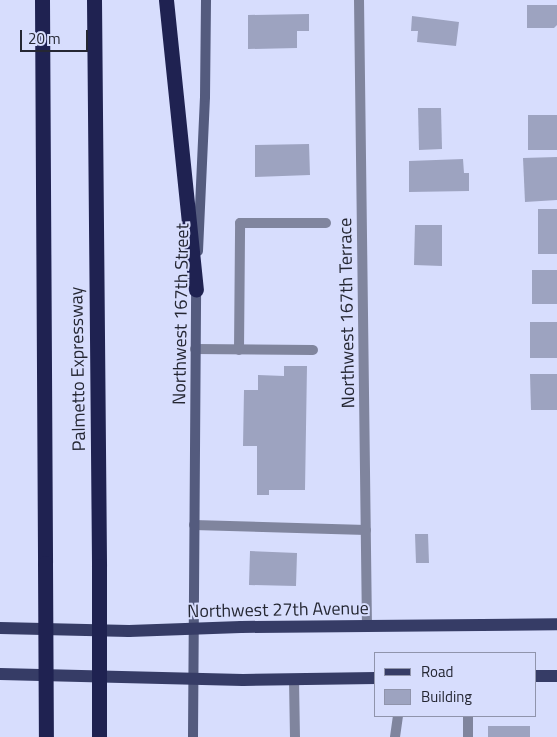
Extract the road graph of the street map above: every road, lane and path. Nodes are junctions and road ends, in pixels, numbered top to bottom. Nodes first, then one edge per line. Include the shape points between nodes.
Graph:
1 (42, 0) edge
2 (94, 0) edge
3 (166, 0) edge
4 (206, 0) edge
5 (358, 0) edge
6 (326, 223) dead end
7 (196, 288) junction
8 (195, 349) junction
9 (239, 350) junction
10 (313, 350) dead end
11 (194, 525) junction
12 (366, 530) junction
13 (557, 624) edge
14 (367, 625) junction
15 (0, 628) edge
16 (192, 629) junction
17 (0, 674) edge
18 (537, 676) edge
19 (557, 676) edge
20 (374, 678) edge
21 (192, 679) junction
22 (294, 680) junction
23 (398, 717) edge
24 (468, 717) edge
25 (46, 737) edge
26 (99, 737) edge
27 (193, 737) edge
28 (295, 737) edge
29 (394, 737) edge
30 (468, 737) edge

1 - 25 highway, Palmetto Expressway, bridge
2 - 26 highway, Palmetto Expressway, bridge
3 - 7 highway
4 - 7 street, Northwest 167th Street
5 - 12 street, Northwest 167th Terrace
6 - 9 street via 240,223
7 - 8 street, Northwest 167th Street
8 - 9 street
8 - 11 street, Northwest 167th Street
9 - 10 street
11 - 12 street
11 - 16 street, Northwest 167th Street
12 - 14 street, Northwest 167th Terrace
13 - 14 main road, Northwest 27th Avenue
14 - 16 main road, Northwest 27th Avenue
15 - 16 main road, Northwest 27th Avenue
16 - 21 street, Northwest 167th Street
17 - 21 main road
18 - 19 main road
20 - 22 main road
21 - 22 main road
21 - 27 street, Northwest 167th Street
22 - 28 street
23 - 29 street
24 - 30 street

